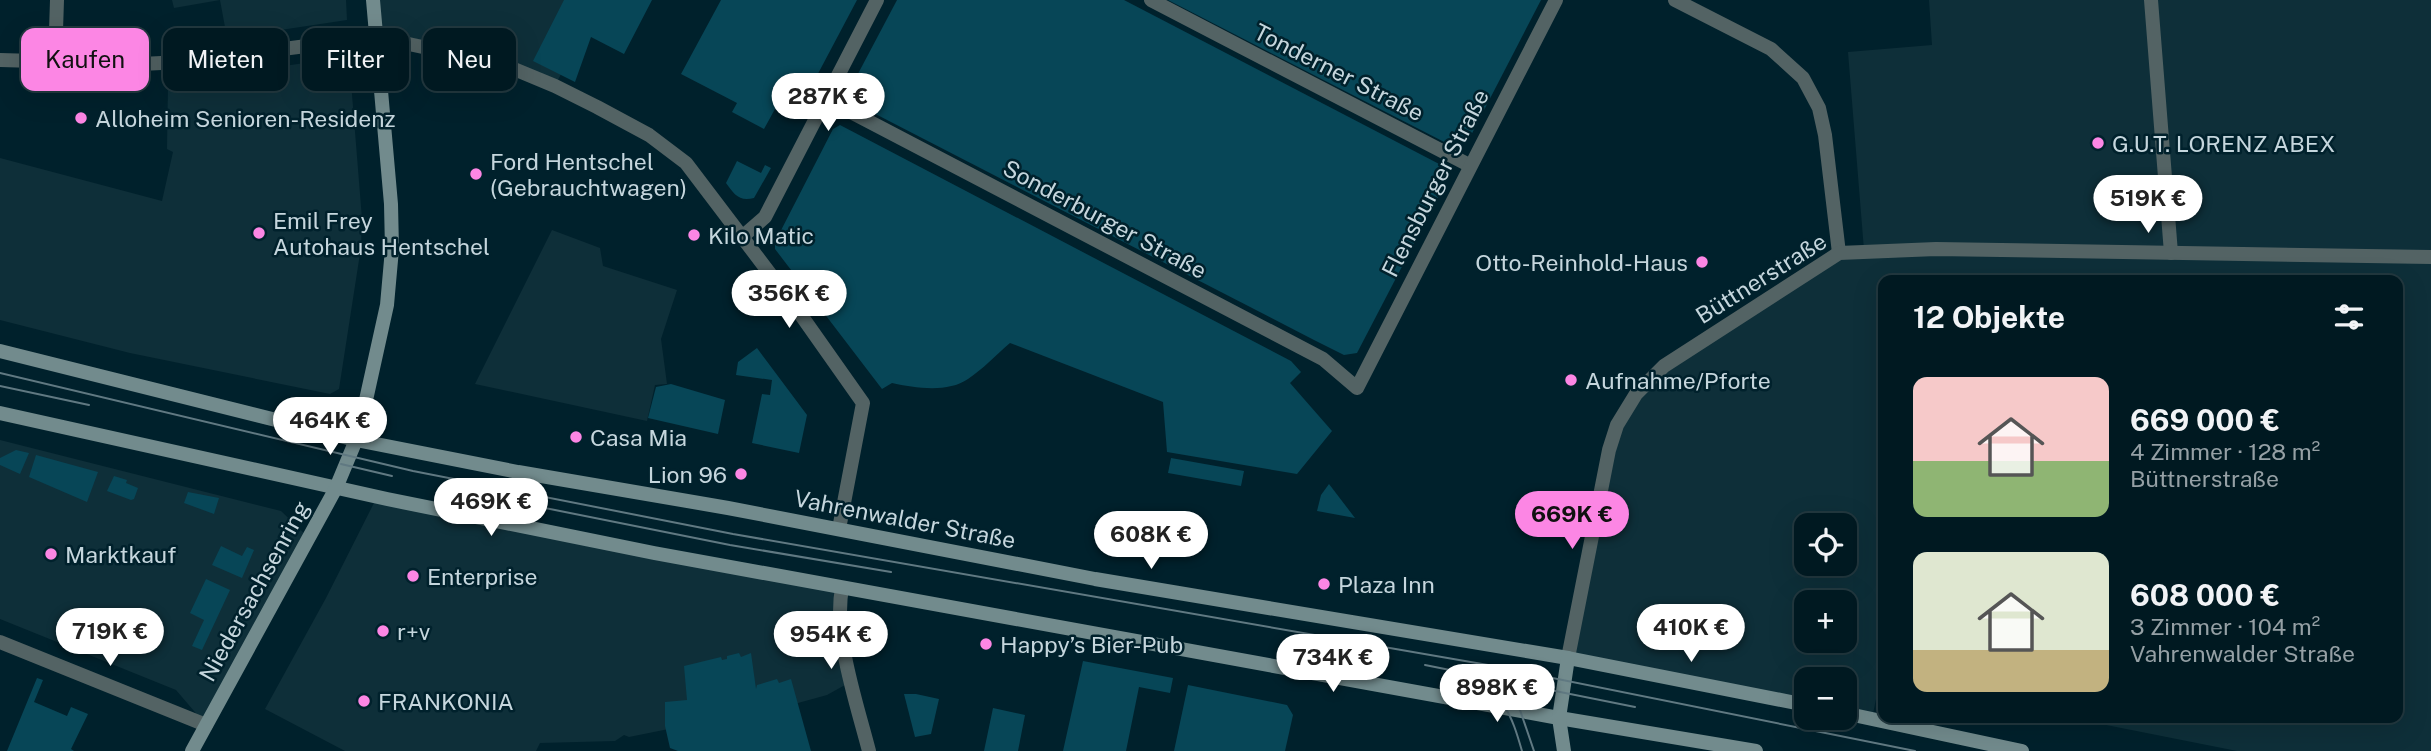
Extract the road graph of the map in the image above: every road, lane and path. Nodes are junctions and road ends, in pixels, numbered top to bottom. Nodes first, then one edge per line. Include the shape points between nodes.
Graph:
1 (57, 0) edge
2 (373, 0) edge
3 (877, 0) edge
4 (1151, 0) edge
5 (1556, 0) edge
6 (1675, 0) edge
7 (2151, 0) edge
8 (56, 28) edge
9 (375, 28) edge
10 (409, 44) edge
11 (302, 47) edge
12 (0, 60) edge
13 (21, 60) edge
14 (149, 64) edge
15 (381, 91) edge
16 (826, 99) junction
17 (1469, 165) junction
18 (742, 237) junction
19 (1839, 253) junction
20 (2171, 253) junction
21 (2431, 257) edge
22 (0, 351) edge
23 (1357, 388) joint
24 (0, 413) edge
25 (356, 440) junction
26 (336, 488) junction
27 (839, 529) junction
28 (842, 588) junction
29 (0, 642) edge
30 (1569, 659) junction
31 (1794, 703) edge
32 (1857, 716) edge
33 (1559, 718) junction
34 (1878, 720) edge
35 (1891, 723) edge
36 (206, 725) junction
37 (192, 751) edge
38 (869, 751) edge
39 (1564, 751) edge
40 (1756, 751) edge
41 (2022, 751) edge

1 - 8 street
2 - 9 main road, Niedersachsenring
3 - 16 street
4 - 17 street, Tonderner Straße
5 - 17 street, Flensburger Straße
6 - 19 street via 1770,49 1803,78 1819,108 1825,135
7 - 20 street
10 - 18 street via 502,64 649,135 686,163
11 - 14 street
12 - 13 street
15 - 25 main road, Niedersachsenring via 392,249 387,305
16 - 18 street via 765,217
16 - 23 street, Sonderburger Straße via 1323,359
17 - 23 street, Flensburger Straße
18 - 27 street via 863,403
19 - 20 street, Büttnerstraße via 1937,249
19 - 30 street, Büttnerstraße via 1664,366 1636,394 1617,425 1609,450
20 - 21 street, Büttnerstraße
22 - 25 main road, Vahrenwalder Straße
24 - 26 main road
25 - 26 main road, Niedersachsenring
25 - 27 main road, Vahrenwalder Straße
26 - 28 main road
26 - 36 main road, Niedersachsenring
27 - 30 main road, Vahrenwalder Straße via 1095,579
28 - 33 main road
28 - 38 street via 838,607
29 - 36 street
30 - 31 main road, Vahrenwalder Straße
30 - 33 main road, Büttnerstraße
32 - 34 main road
33 - 39 main road, Büttnerstraße
33 - 40 main road
35 - 41 main road
36 - 37 main road, Niedersachsenring

